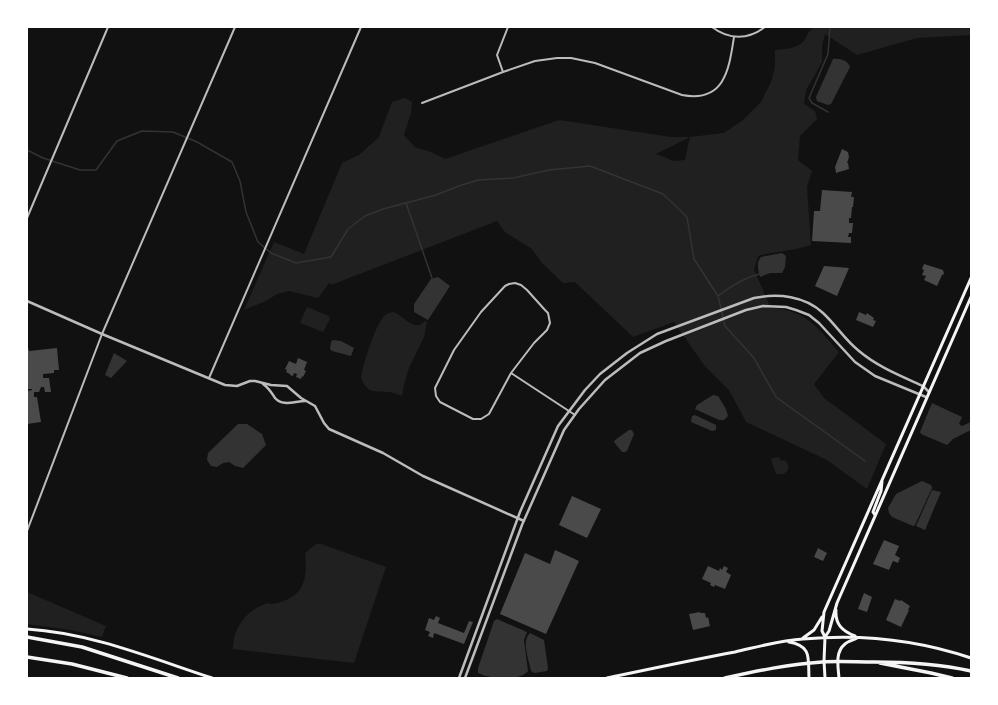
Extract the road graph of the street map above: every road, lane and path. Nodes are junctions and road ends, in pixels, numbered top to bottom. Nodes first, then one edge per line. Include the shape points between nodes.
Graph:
1 (108, 27) edge
2 (236, 27) edge
3 (361, 27) edge
4 (508, 27) edge
5 (712, 27) edge
6 (765, 27) edge
7 (734, 37) junction
8 (503, 72) junction
9 (422, 103) dead end
10 (27, 218) edge
11 (971, 278) edge
12 (971, 297) edge
13 (27, 301) edge
14 (102, 334) junction
15 (512, 373) junction
16 (209, 378) junction
17 (261, 382) junction
18 (923, 386) junction
19 (929, 392) junction
20 (919, 395) junction
21 (926, 398) junction
22 (306, 401) junction
23 (569, 412) junction
24 (575, 415) junction
25 (882, 481) junction
26 (875, 515) junction
27 (518, 518) junction
28 (524, 521) junction
29 (27, 531) edge
30 (509, 541) junction
31 (515, 544) junction
32 (494, 580) junction
33 (500, 582) junction
34 (837, 604) junction
35 (824, 612) junction
36 (27, 629) edge
37 (27, 636) edge
38 (825, 637) junction
39 (859, 638) junction
40 (802, 639) junction
41 (786, 641) junction
42 (27, 657) edge
43 (971, 658) edge
44 (871, 662) junction
45 (971, 671) edge
46 (125, 678) edge
47 (178, 678) edge
48 (212, 678) edge
49 (458, 678) edge
50 (465, 678) edge
51 (607, 678) edge
52 (725, 678) edge
53 (809, 678) edge
54 (824, 678) edge
55 (839, 678) edge
56 (952, 678) edge

1 - 10 street
2 - 14 street
3 - 16 street
4 - 8 street via 497,55
5 - 7 street via 720,33
6 - 7 street via 749,36
7 - 8 street via 726,76 722,83 711,92 696,96 682,95 595,63 571,58 544,59
8 - 9 street
11 - 18 main road
12 - 19 main road
13 - 14 street
14 - 16 street
14 - 29 street
15 - 15 street via 550,323 548,313 527,290 515,283 505,286 454,350 435,388 436,396 443,404 473,419 481,419 489,414
15 - 23 street
16 - 17 street via 232,386 250,381
17 - 22 street via 286,386
17 - 22 street via 270,389 277,400
18 - 19 street
18 - 20 main road
18 - 23 street via 867,358 824,313 808,303 780,296 761,296 657,334 626,353 595,379
19 - 21 main road
20 - 21 street
20 - 24 street via 875,376 860,366 809,315 776,306 763,306 713,322 640,353 605,380
20 - 25 main road
21 - 26 main road
22 - 27 street via 315,406 329,429 383,453 423,476
23 - 24 street
23 - 27 street via 553,436
24 - 28 street via 564,430
25 - 26 main road via 873,512
25 - 35 main road
26 - 34 main road
27 - 28 street
27 - 30 street
28 - 31 street
30 - 31 street
30 - 32 street
31 - 33 street
32 - 33 street
32 - 49 street
33 - 50 street
34 - 38 main road
34 - 39 main road via 837,623 847,633
35 - 38 main road via 822,631
35 - 40 main road via 814,630
36 - 48 main road via 89,638
37 - 47 highway via 82,647
38 - 39 main road
38 - 40 main road
38 - 54 main road
39 - 43 main road via 919,644
39 - 55 main road via 845,643 840,651 837,661
40 - 41 main road
41 - 51 main road
41 - 53 main road via 799,644 805,649 808,656
42 - 46 highway via 72,664
44 - 45 highway via 904,662
44 - 52 highway via 792,664
44 - 56 highway

